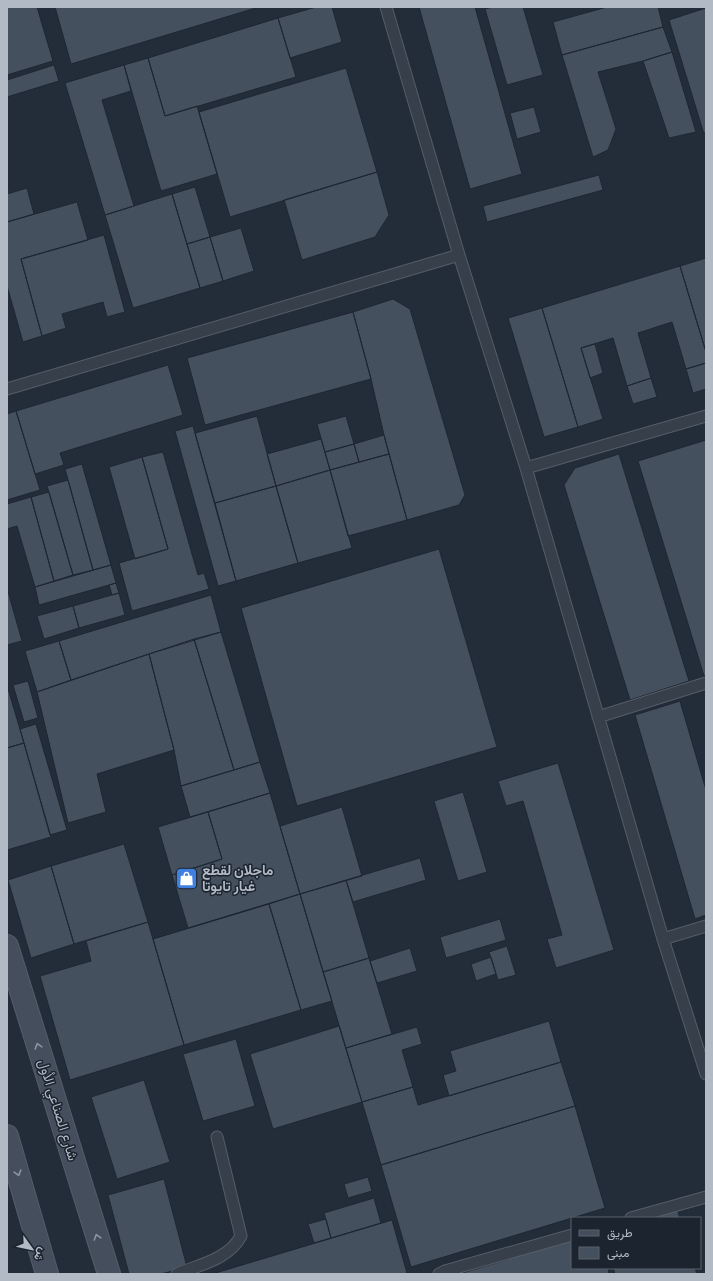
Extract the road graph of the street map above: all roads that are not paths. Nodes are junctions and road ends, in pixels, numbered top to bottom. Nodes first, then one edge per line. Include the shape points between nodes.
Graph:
1 (386, 7) edge
2 (459, 255) junction
3 (7, 389) edge
4 (706, 416) edge
5 (526, 468) junction
6 (706, 683) edge
7 (598, 717) junction
8 (706, 926) edge
9 (664, 939) junction
10 (7, 946) edge
11 (706, 1074) edge
12 (7, 1136) edge
13 (217, 1137) dead end
14 (706, 1197) edge
15 (635, 1217) edge
16 (571, 1235) edge
17 (48, 1274) edge
18 (109, 1274) edge
19 (177, 1274) edge
20 (439, 1274) edge

1 - 2 lane
2 - 3 lane
2 - 5 lane
4 - 5 lane
5 - 7 lane
6 - 7 lane
7 - 9 lane
8 - 9 lane
9 - 11 lane
18 -> 10 main road, شارع الصناعي الأول
12 -> 17 main road
13 - 19 lane via 241,1236 238,1243 225,1254
14 - 15 lane
16 - 20 lane

